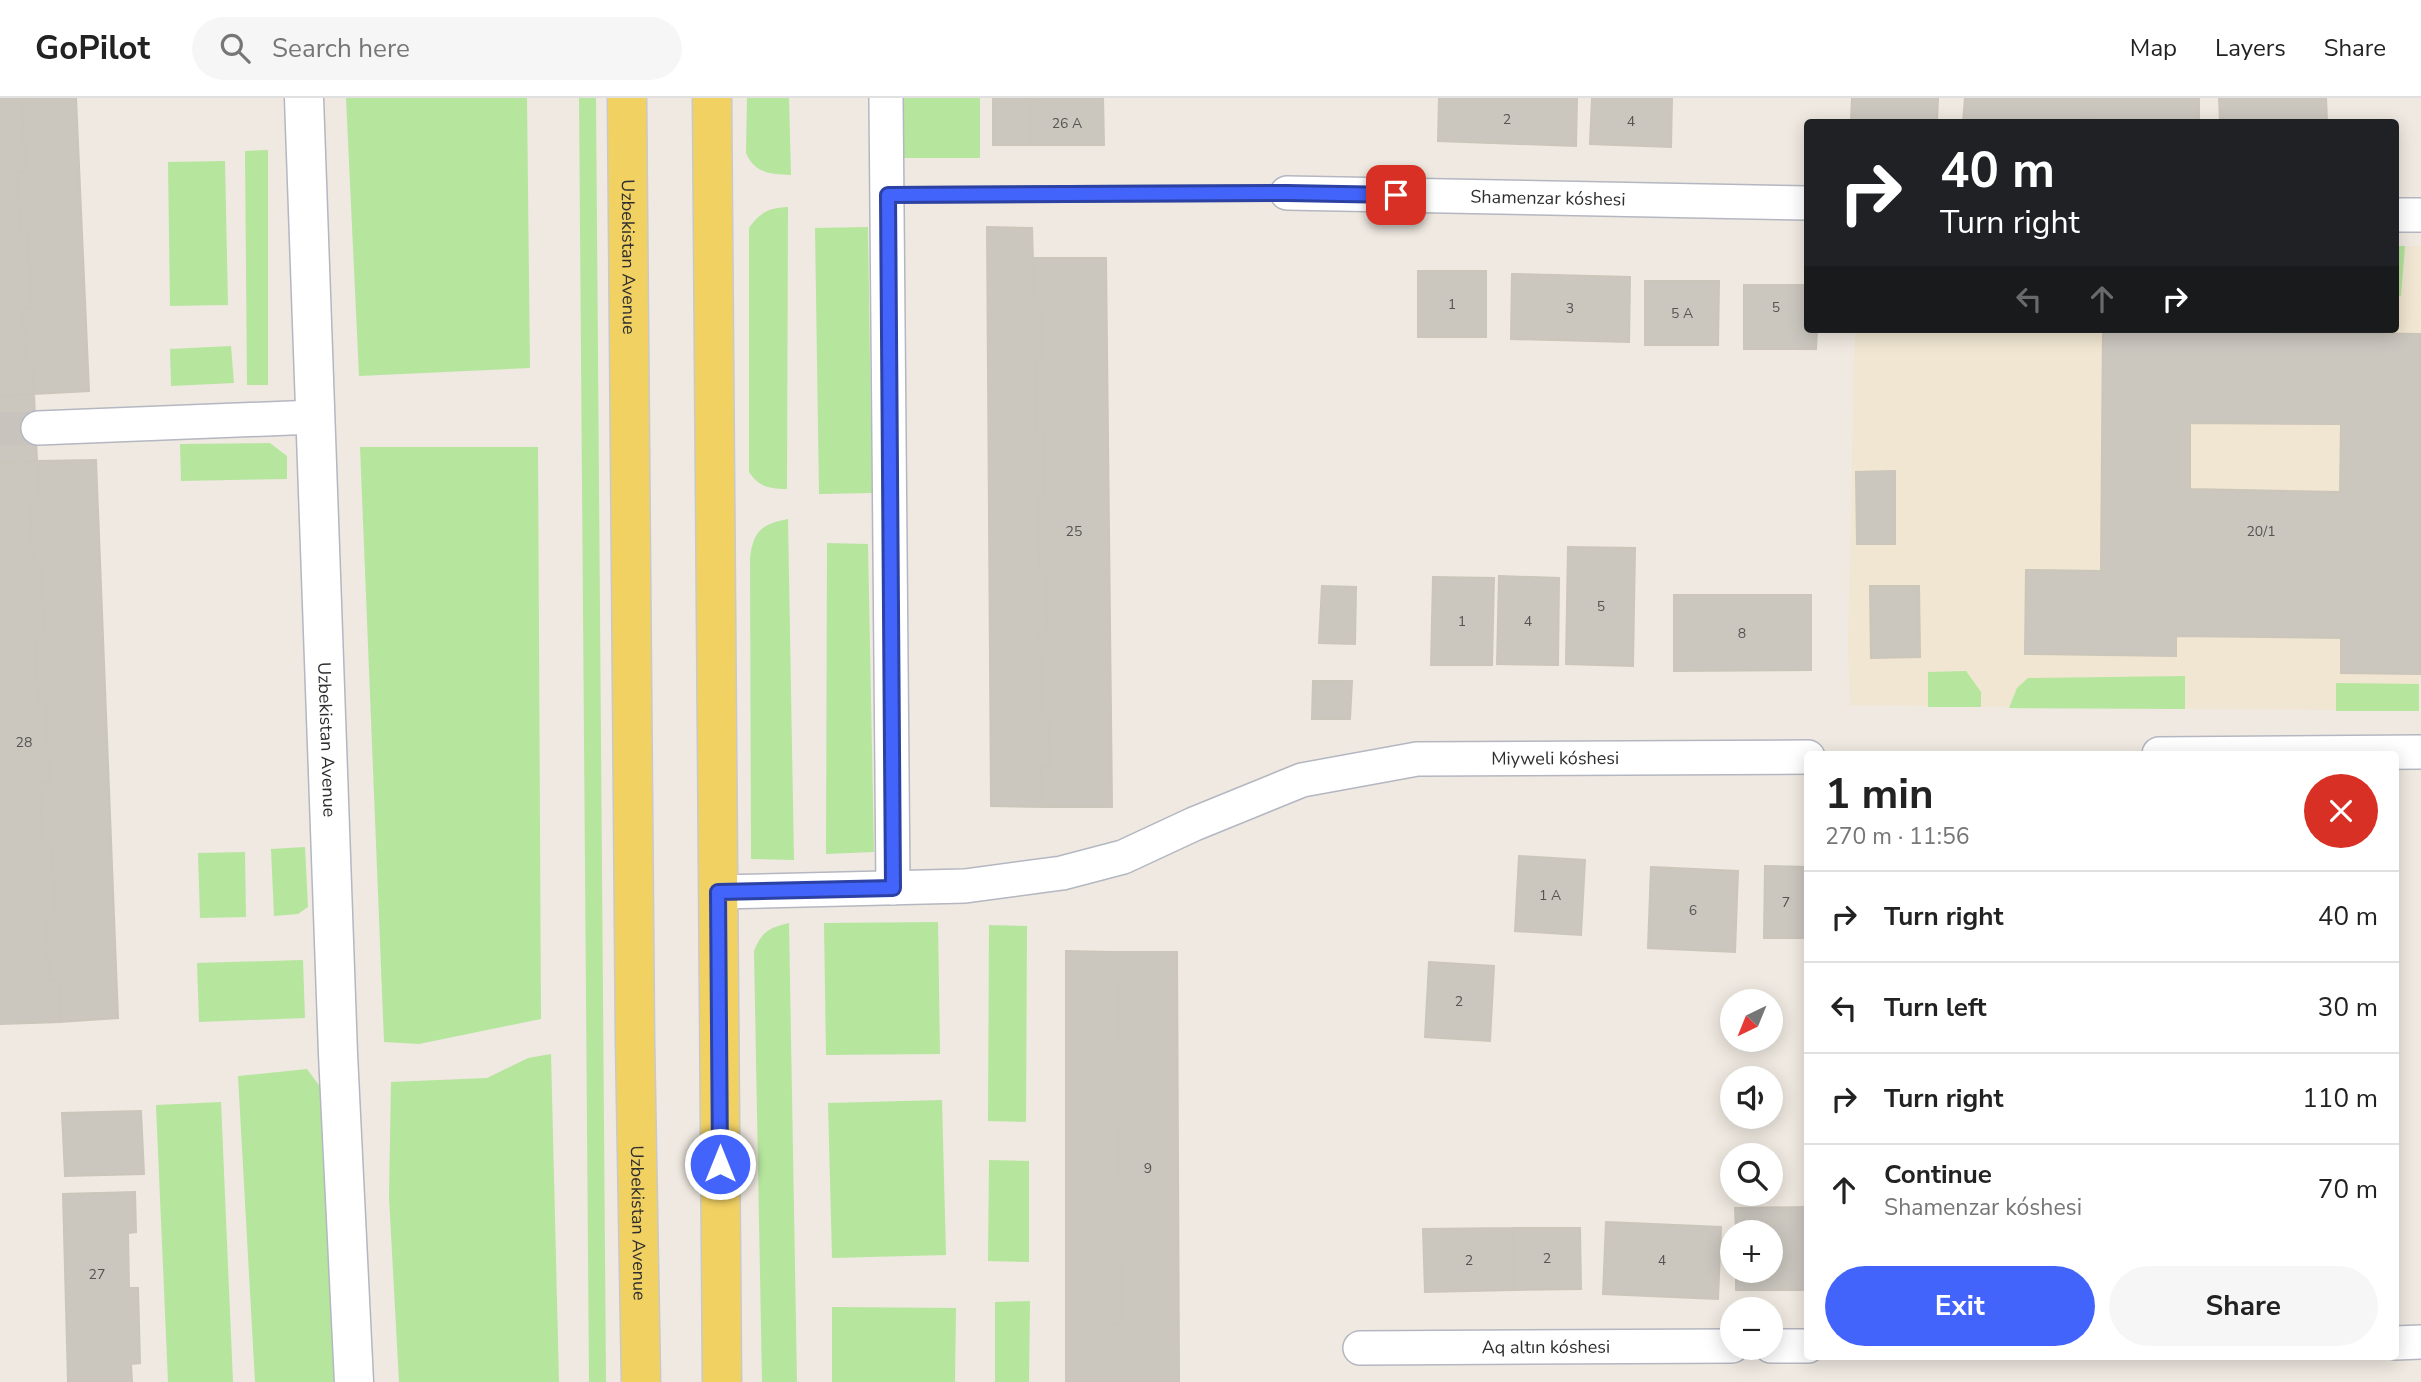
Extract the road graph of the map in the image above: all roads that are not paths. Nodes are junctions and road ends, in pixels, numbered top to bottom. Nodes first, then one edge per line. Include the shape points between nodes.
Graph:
1 (304, 98) edge
2 (627, 98) edge
3 (712, 98) edge
4 (886, 98) edge
5 (1287, 193) joint
6 (888, 195) junction
7 (1804, 203) edge
8 (2399, 215) edge
9 (2421, 215) edge
10 (315, 417) junction
11 (38, 428) tunnel mouth
12 (2399, 752) edge
13 (2421, 752) edge
14 (1804, 757) edge
15 (893, 888) junction
16 (718, 892) junction
17 (2421, 1342) edge
18 (2399, 1343) edge
19 (1720, 1346) edge
20 (1783, 1346) edge
21 (1804, 1346) edge
22 (1360, 1348) dead end
23 (354, 1382) edge
24 (640, 1382) edge
25 (722, 1382) edge

1 - 10 street, Uzbekistan Avenue
2 - 24 main road, Uzbekistan Avenue
3 - 16 main road
4 - 6 street
5 - 6 lane
5 - 7 street, Shamenzar kóshesi
6 - 15 street
8 - 9 street
10 - 11 street
10 - 23 street, Uzbekistan Avenue
12 - 13 street
14 - 15 street, Miyweli kóshesi via 1417,759 1302,780 1124,857 1062,873 965,886
15 - 16 street, Miyweli kóshesi
16 - 25 main road
17 - 18 street
19 - 22 street, Aq altın kóshesi
20 - 21 street

